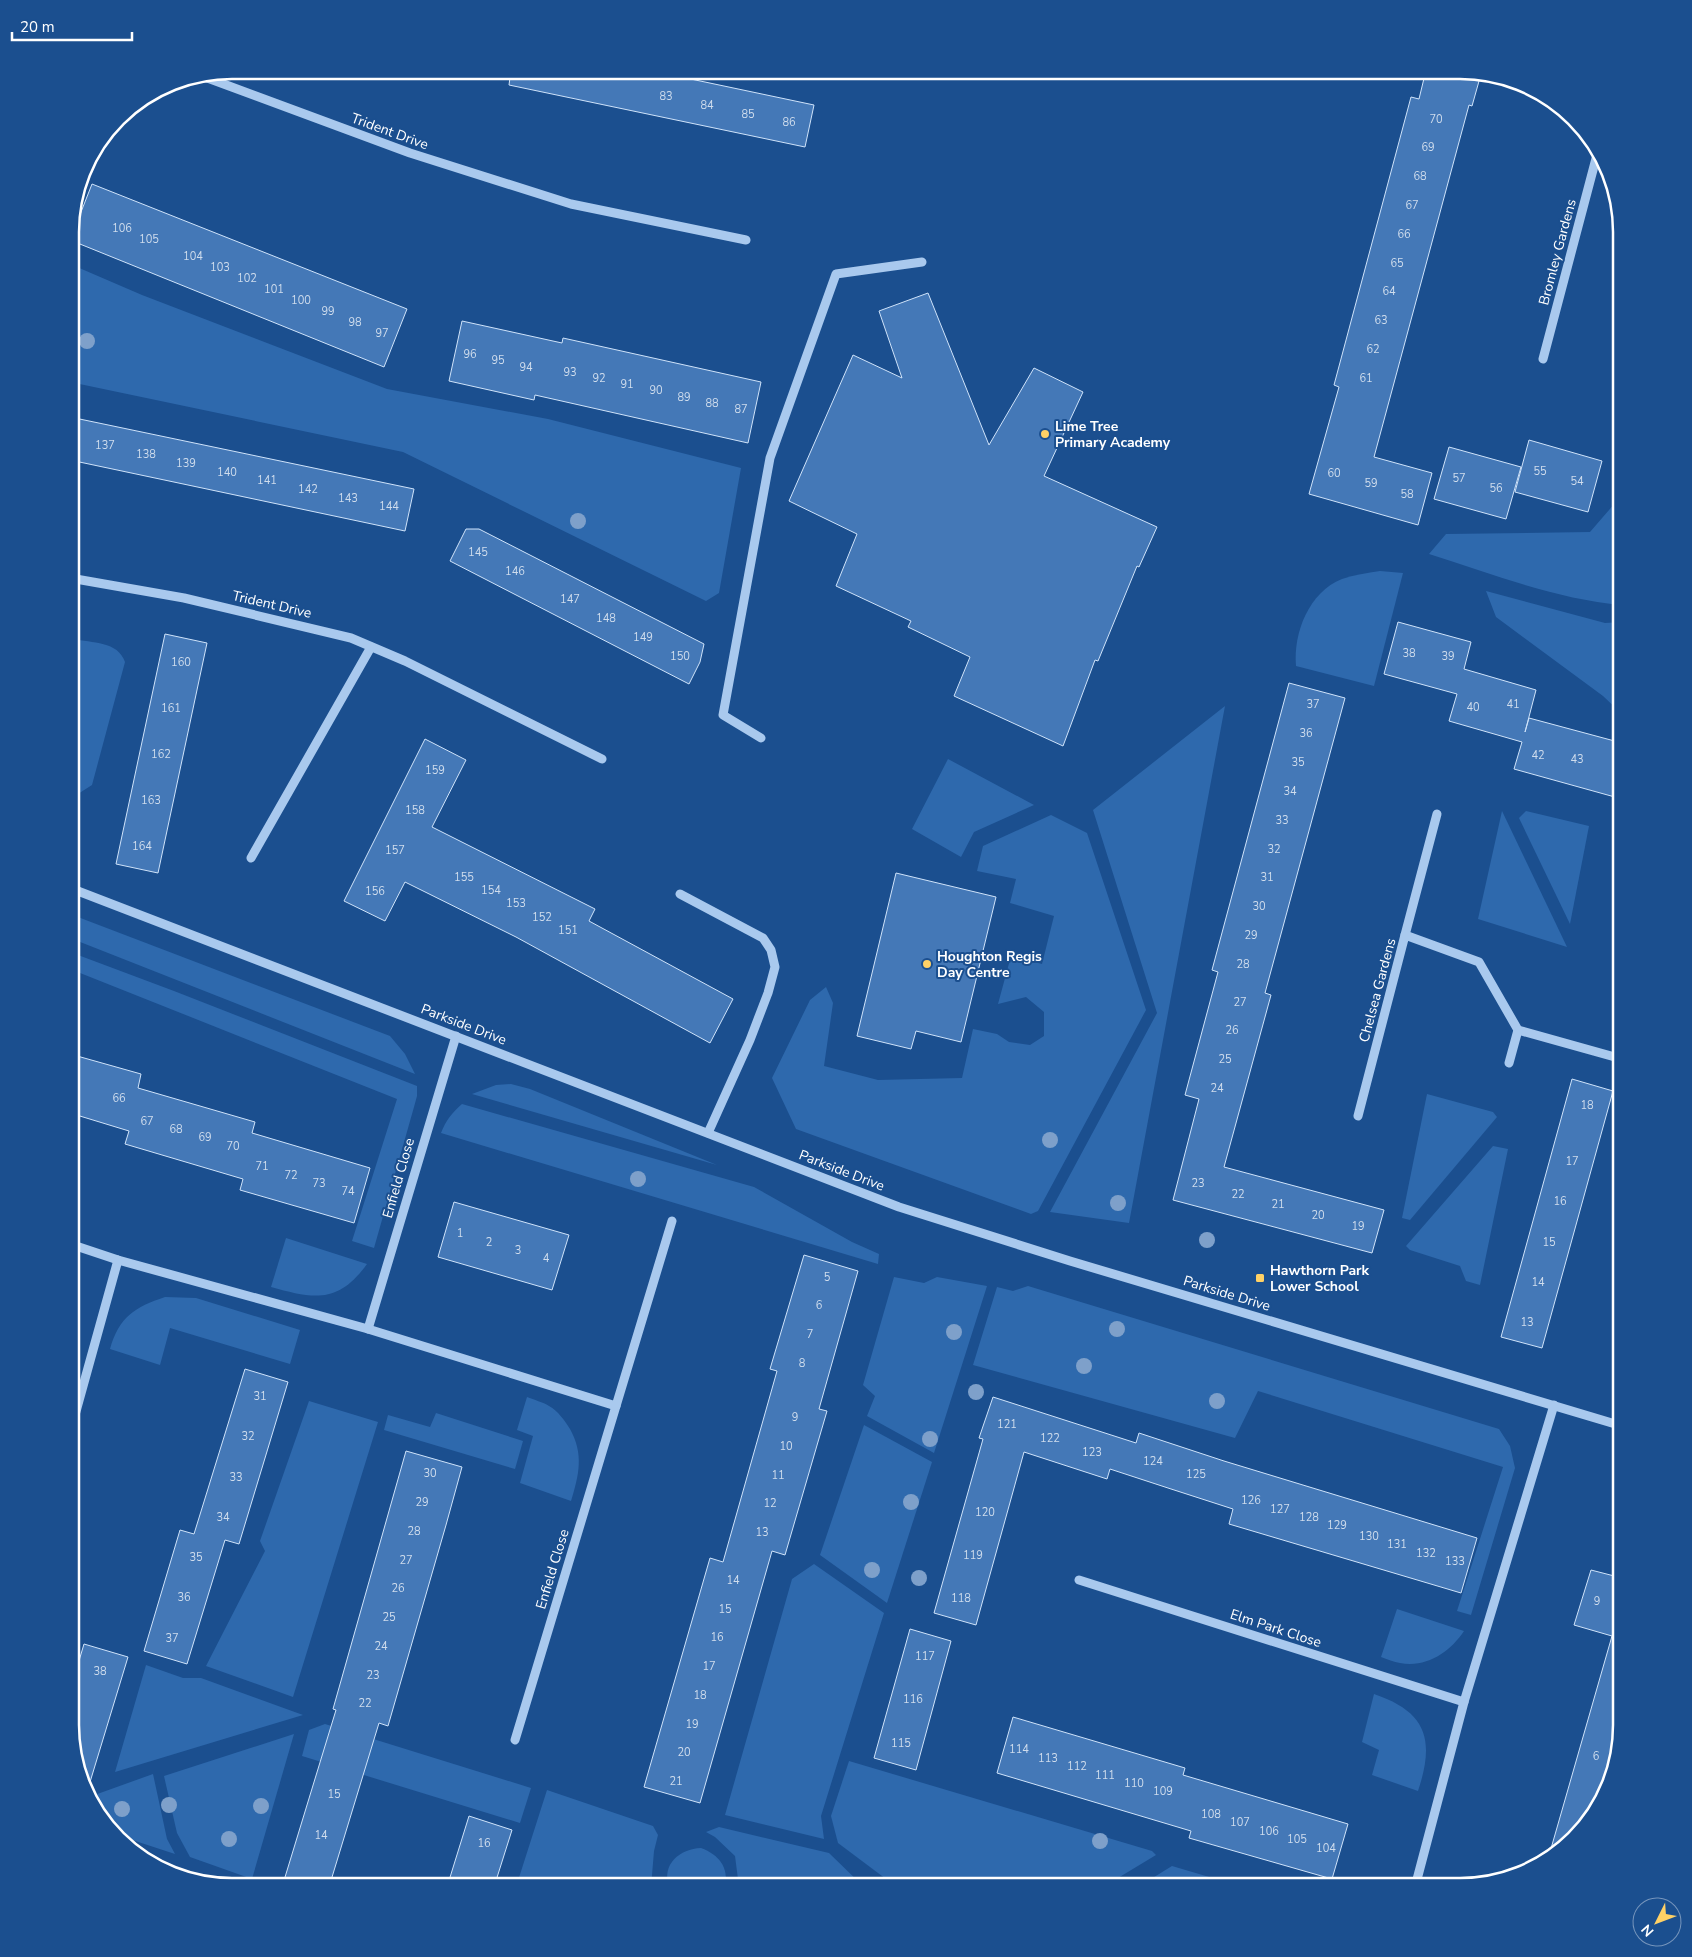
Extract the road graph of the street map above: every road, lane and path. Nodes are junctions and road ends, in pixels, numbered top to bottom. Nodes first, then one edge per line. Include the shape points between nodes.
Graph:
1 (213, 80) edge
2 (1596, 160) edge
3 (746, 240) dead end
4 (922, 262) dead end
5 (1543, 359) dead end
6 (79, 580) edge
7 (371, 646) junction
8 (761, 738) dead end
9 (602, 759) dead end
10 (1437, 814) dead end
11 (251, 858) dead end
12 (79, 891) edge
13 (680, 894) dead end
14 (1405, 936) junction
15 (1518, 1030) junction
16 (456, 1036) junction
17 (1613, 1056) edge
18 (1508, 1063) dead end
19 (1358, 1116) dead end
20 (708, 1133) junction
21 (672, 1221) dead end
22 (79, 1247) edge
23 (118, 1260) junction
24 (368, 1329) junction
25 (79, 1401) edge
26 (1554, 1405) junction
27 (616, 1406) junction
28 (1613, 1423) edge
29 (1079, 1580) dead end
30 (1464, 1702) junction
31 (515, 1740) dead end
32 (1417, 1878) edge

1 - 3 street, Trident Drive via 410,153 571,204
2 - 5 street, Bromley Gardens
4 - 8 street via 836,274 770,458 723,715
6 - 7 street, Trident Drive via 271,617
7 - 9 street, Trident Drive
7 - 11 street
10 - 14 street
12 - 16 street, Parkside Drive
13 - 20 street via 763,938 771,950 774,967 750,1040
14 - 15 street, Chelsea Gardens via 1479,962
14 - 19 street, Chelsea Gardens
15 - 17 street
15 - 18 street
16 - 20 street, Parkside Drive
16 - 24 street, Enfield Close
20 - 26 street, Parkside Drive via 899,1207
21 - 27 street, Enfield Close
22 - 23 street
23 - 24 street
23 - 25 street
24 - 27 street
26 - 28 street, Parkside Drive
26 - 30 street
27 - 31 street, Enfield Close
29 - 30 street, Elm Park Close
30 - 32 street

